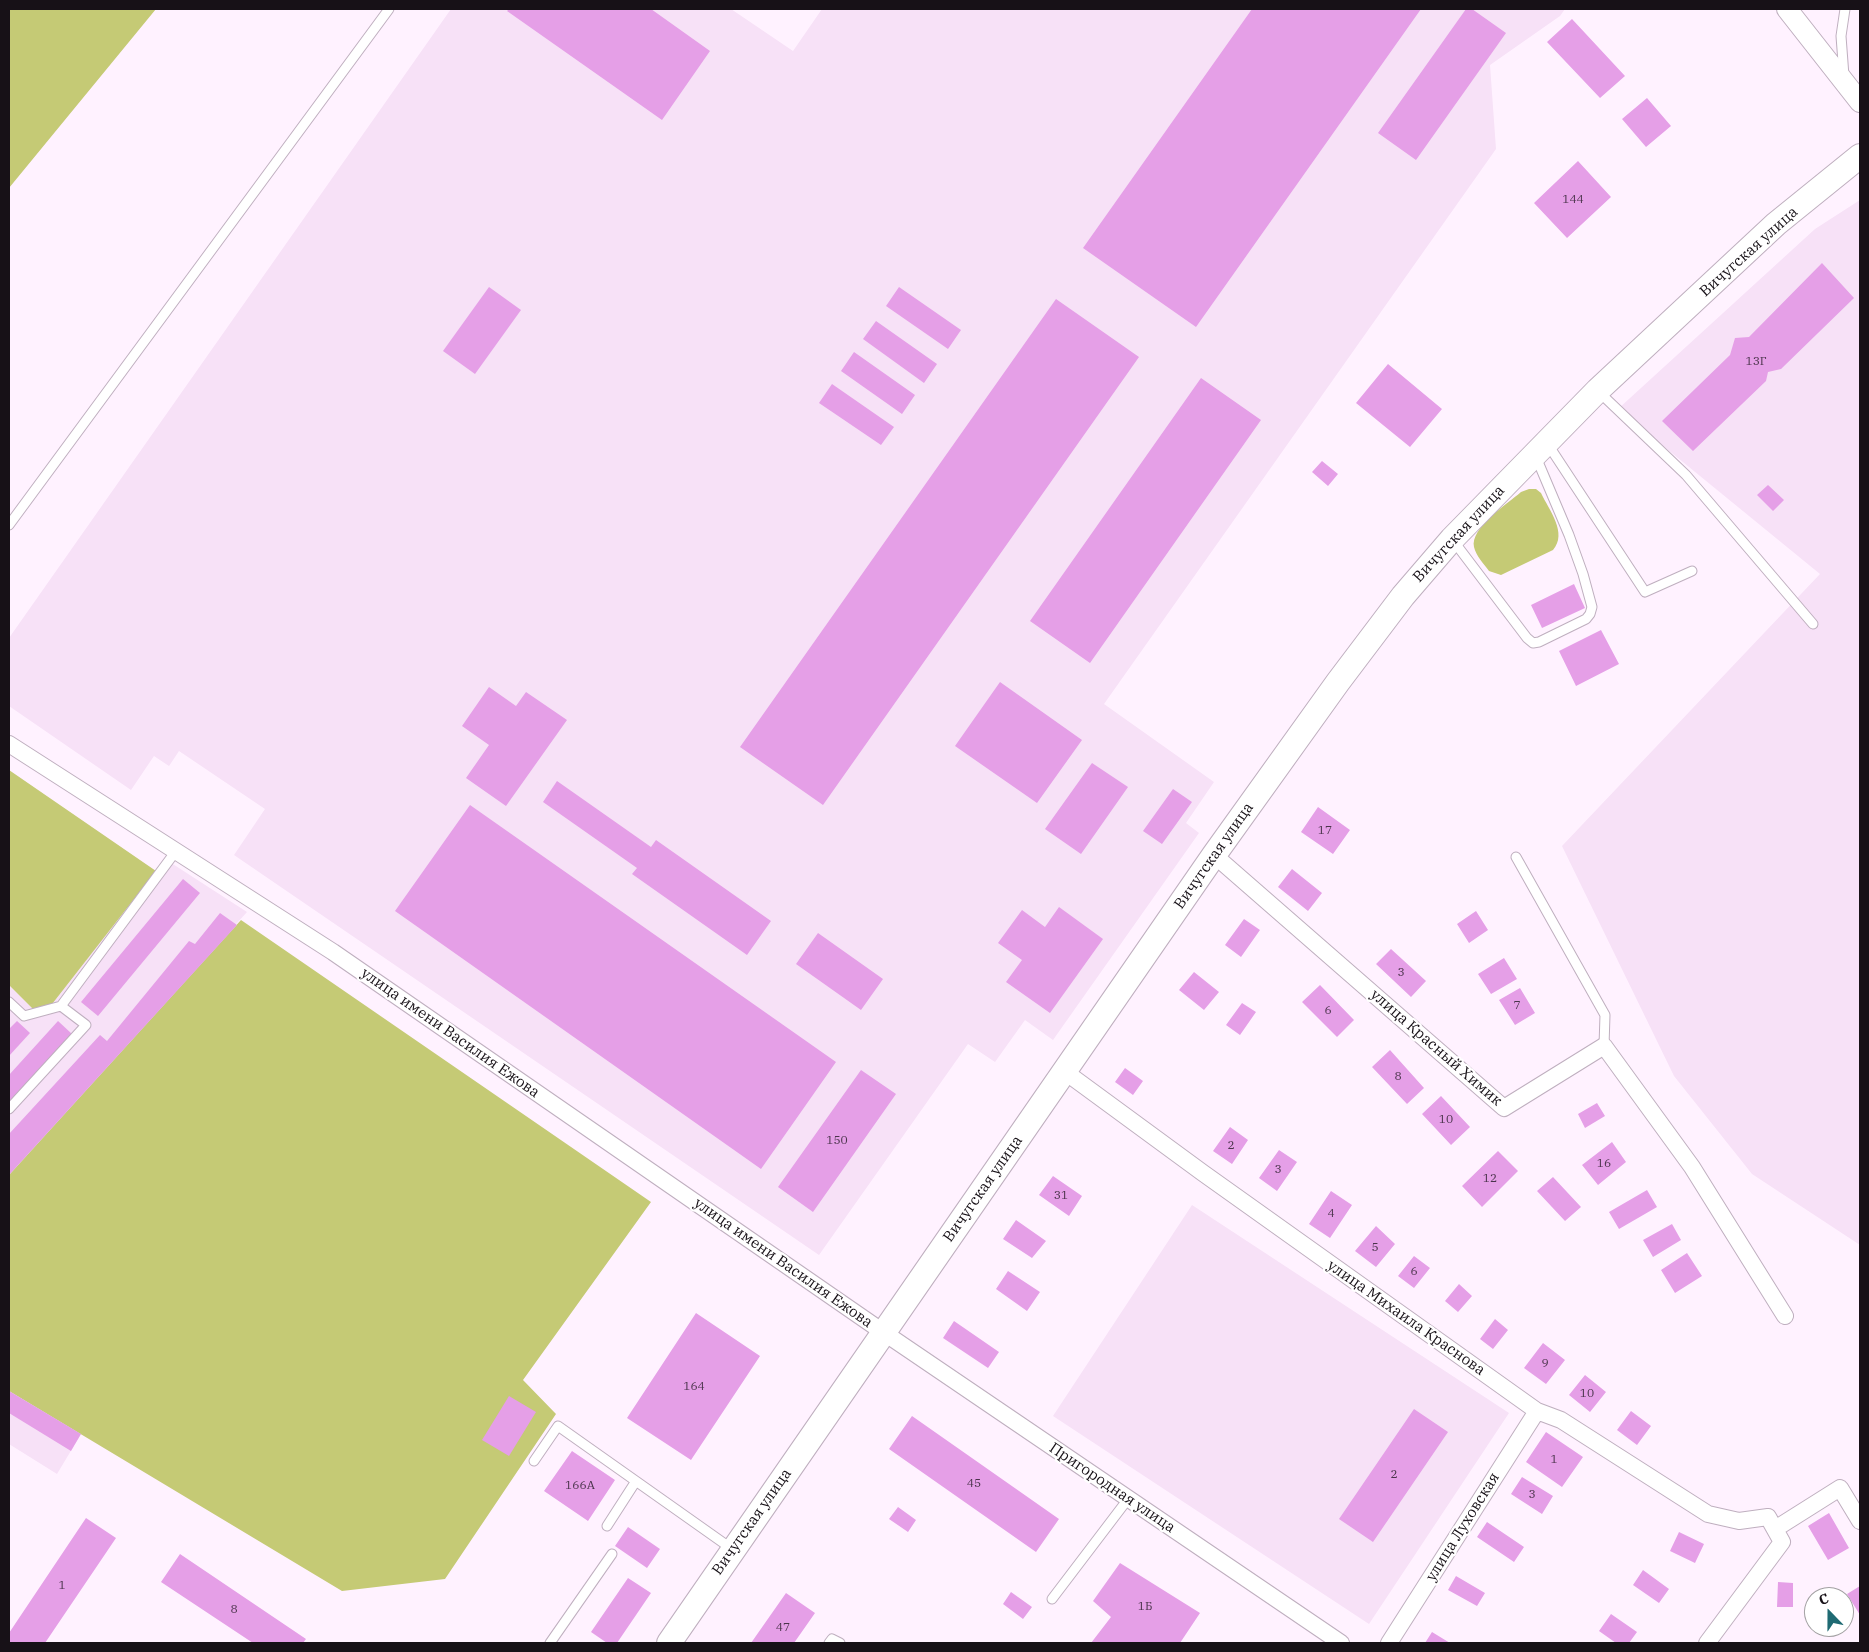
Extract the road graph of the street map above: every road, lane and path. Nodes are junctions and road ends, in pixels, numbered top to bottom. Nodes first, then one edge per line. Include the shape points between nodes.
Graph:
1 (389, 9) edge
2 (1787, 9) edge
3 (1845, 9) edge
4 (1844, 81) junction
5 (1860, 102) edge
6 (1860, 156) edge
7 (1598, 390) junction
8 (1541, 449) junction
9 (9, 525) edge
10 (1452, 539) junction
11 (1692, 571) dead end
12 (1813, 624) dead end
13 (9, 744) edge
14 (176, 851) junction
15 (1214, 855) junction
16 (1516, 857) dead end
17 (10, 1006) edge
18 (61, 1006) junction
19 (1604, 1046) junction
20 (1064, 1071) junction
21 (9, 1109) edge
22 (1785, 1316) dead end
23 (883, 1332) junction
24 (1537, 1411) junction
25 (534, 1461) dead end
26 (636, 1481) junction
27 (1128, 1499) junction
28 (1860, 1521) edge
29 (1772, 1523) junction
30 (607, 1526) dead end
31 (733, 1549) junction
32 (612, 1554) dead end
33 (1052, 1599) dead end
34 (550, 1643) edge
35 (669, 1643) edge
36 (829, 1643) edge
37 (840, 1643) edge
38 (1341, 1643) edge
39 (1389, 1643) edge
40 (1707, 1643) edge

1 - 9 lane
2 - 4 street
3 - 4 lane via 1841,36
4 - 5 street
6 - 7 main road, Вичугская улица via 1776,224
7 - 8 main road, Вичугская улица
7 - 12 lane via 1686,475
8 - 10 main road, Вичугская улица
8 - 10 lane via 1592,607 1586,619 1533,643
8 - 11 lane via 1645,592
10 - 15 main road, Вичугская улица via 1403,596 1338,682
13 - 14 street, улица имени Василия Ежова
14 - 18 lane
14 - 23 street, улица имени Василия Ежова via 333,952
15 - 19 street, улица Красный Химик via 1504,1108
15 - 20 main road, Вичугская улица
16 - 19 lane via 1604,1016
17 - 18 lane via 24,1016
18 - 21 lane via 86,1026
19 - 22 street via 1692,1167
20 - 23 main road, Вичугская улица
20 - 24 street, улица Михаила Краснова
23 - 27 street, Пригородная улица
23 - 31 main road, Вичугская улица
24 - 29 street, улица Михаила Краснова via 1561,1420 1708,1514 1739,1521
24 - 39 street, улица Луховская
25 - 26 lane via 558,1426
26 - 30 lane
26 - 31 lane
27 - 33 lane
27 - 38 street, Пригородная улица
28 - 29 street via 1840,1488
29 - 40 street via 1782,1542
31 - 35 main road, Вичугская улица
32 - 34 lane
36 - 37 lane via 832,1639

